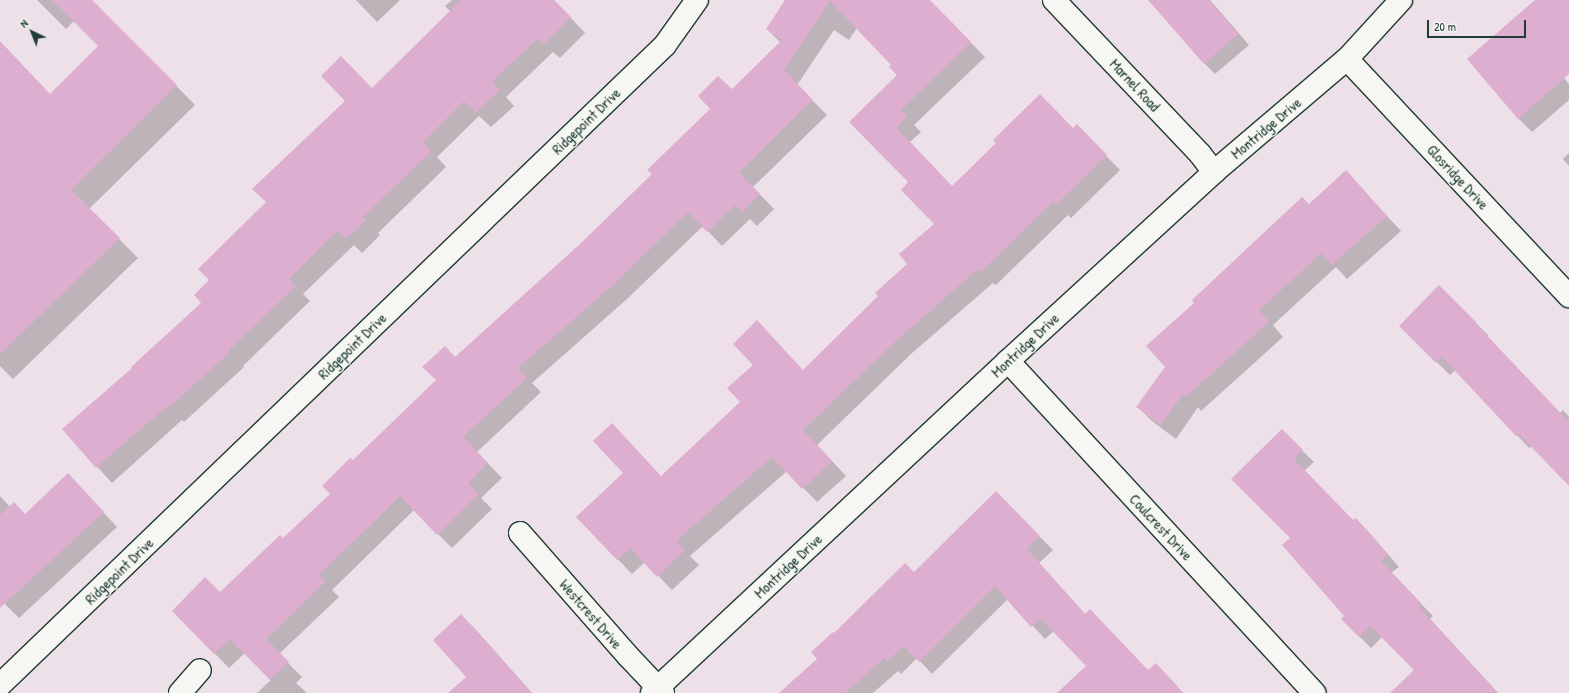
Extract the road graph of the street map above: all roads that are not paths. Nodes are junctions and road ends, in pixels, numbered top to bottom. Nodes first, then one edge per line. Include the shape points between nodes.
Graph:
1 (697, 0) edge
2 (1054, 0) edge
3 (1401, 0) edge
4 (1347, 59) junction
5 (1214, 172) junction
6 (1569, 296) edge
7 (1008, 361) junction
8 (520, 533) dead end
9 (200, 670) dead end
10 (0, 685) edge
11 (658, 691) edge
12 (180, 693) edge
13 (1314, 693) edge

1 - 10 street, Ridgepoint Drive via 665,45
2 - 5 street, Marnel Road via 1200,154
3 - 4 street, Montridge Drive
4 - 5 street, Montridge Drive
4 - 6 street, Glosridge Drive
5 - 7 street, Montridge Drive
7 - 11 street, Montridge Drive
7 - 13 street, Coulcrest Drive
8 - 11 street, Westcrest Drive
9 - 12 street

